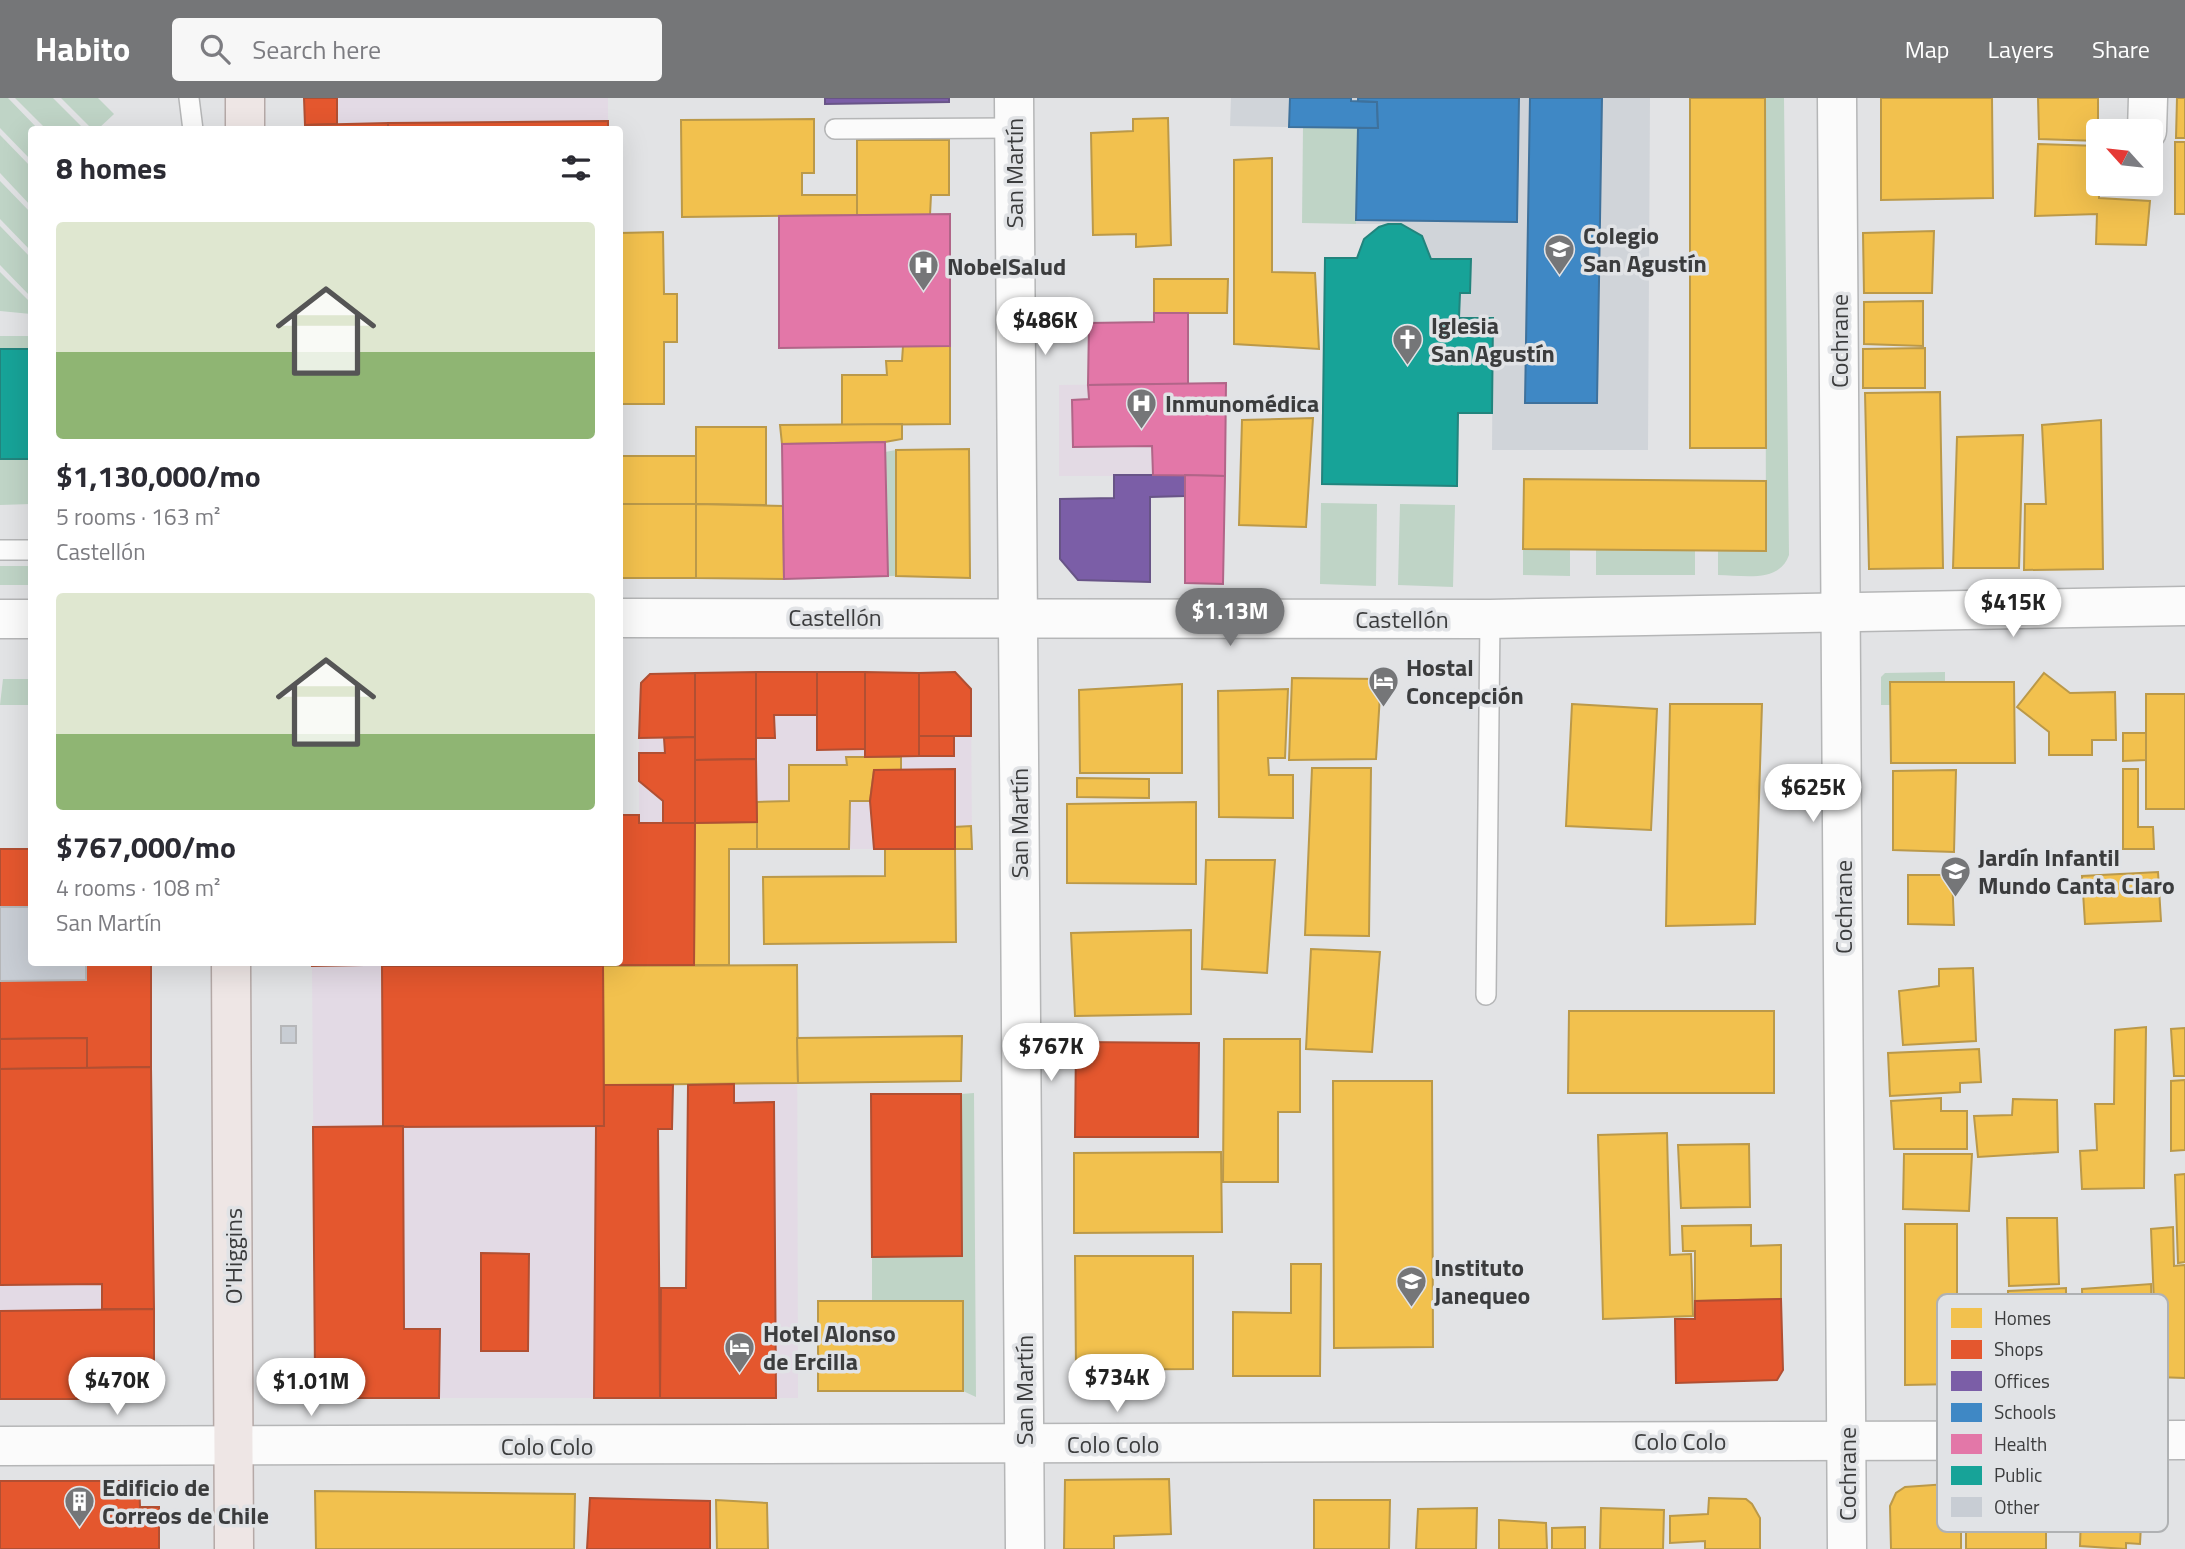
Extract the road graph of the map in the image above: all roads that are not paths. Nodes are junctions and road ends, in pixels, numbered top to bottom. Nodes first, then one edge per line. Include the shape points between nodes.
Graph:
1 (189, 98) edge
2 (244, 98) edge
3 (1837, 98) edge
4 (2148, 98) edge
5 (1014, 113) edge
6 (2147, 119) edge
7 (192, 126) edge
8 (245, 126) edge
9 (835, 129) dead end
10 (0, 550) edge
11 (28, 550) edge
12 (2185, 606) edge
13 (1841, 613) junction
14 (623, 618) edge
15 (1018, 618) junction
16 (28, 619) edge
17 (1490, 619) junction
18 (0, 620) edge
19 (231, 966) edge
20 (1486, 995) dead end
21 (1847, 1441) junction
22 (1937, 1441) edge
23 (1024, 1444) junction
24 (0, 1446) edge
25 (234, 1447) junction
26 (234, 1549) edge
27 (1025, 1549) edge
28 (1847, 1549) edge

1 - 7 lane
2 - 8 main road
3 - 13 street, Cochrane
4 - 6 street
5 - 9 lane
5 - 15 street, San Martín
10 - 11 lane
12 - 13 street, Castellón
13 - 17 street, Castellón
13 - 21 street, Cochrane
14 - 15 street, Castellón
15 - 17 street, Castellón
15 - 23 street, San Martín
16 - 18 street
17 - 20 lane
19 - 25 main road, O'Higgins
21 - 22 street, Colo Colo
21 - 23 street, Colo Colo
21 - 28 street, Cochrane
23 - 25 street, Colo Colo
23 - 27 street, San Martín
24 - 25 street, Colo Colo
25 - 26 main road, O'Higgins

